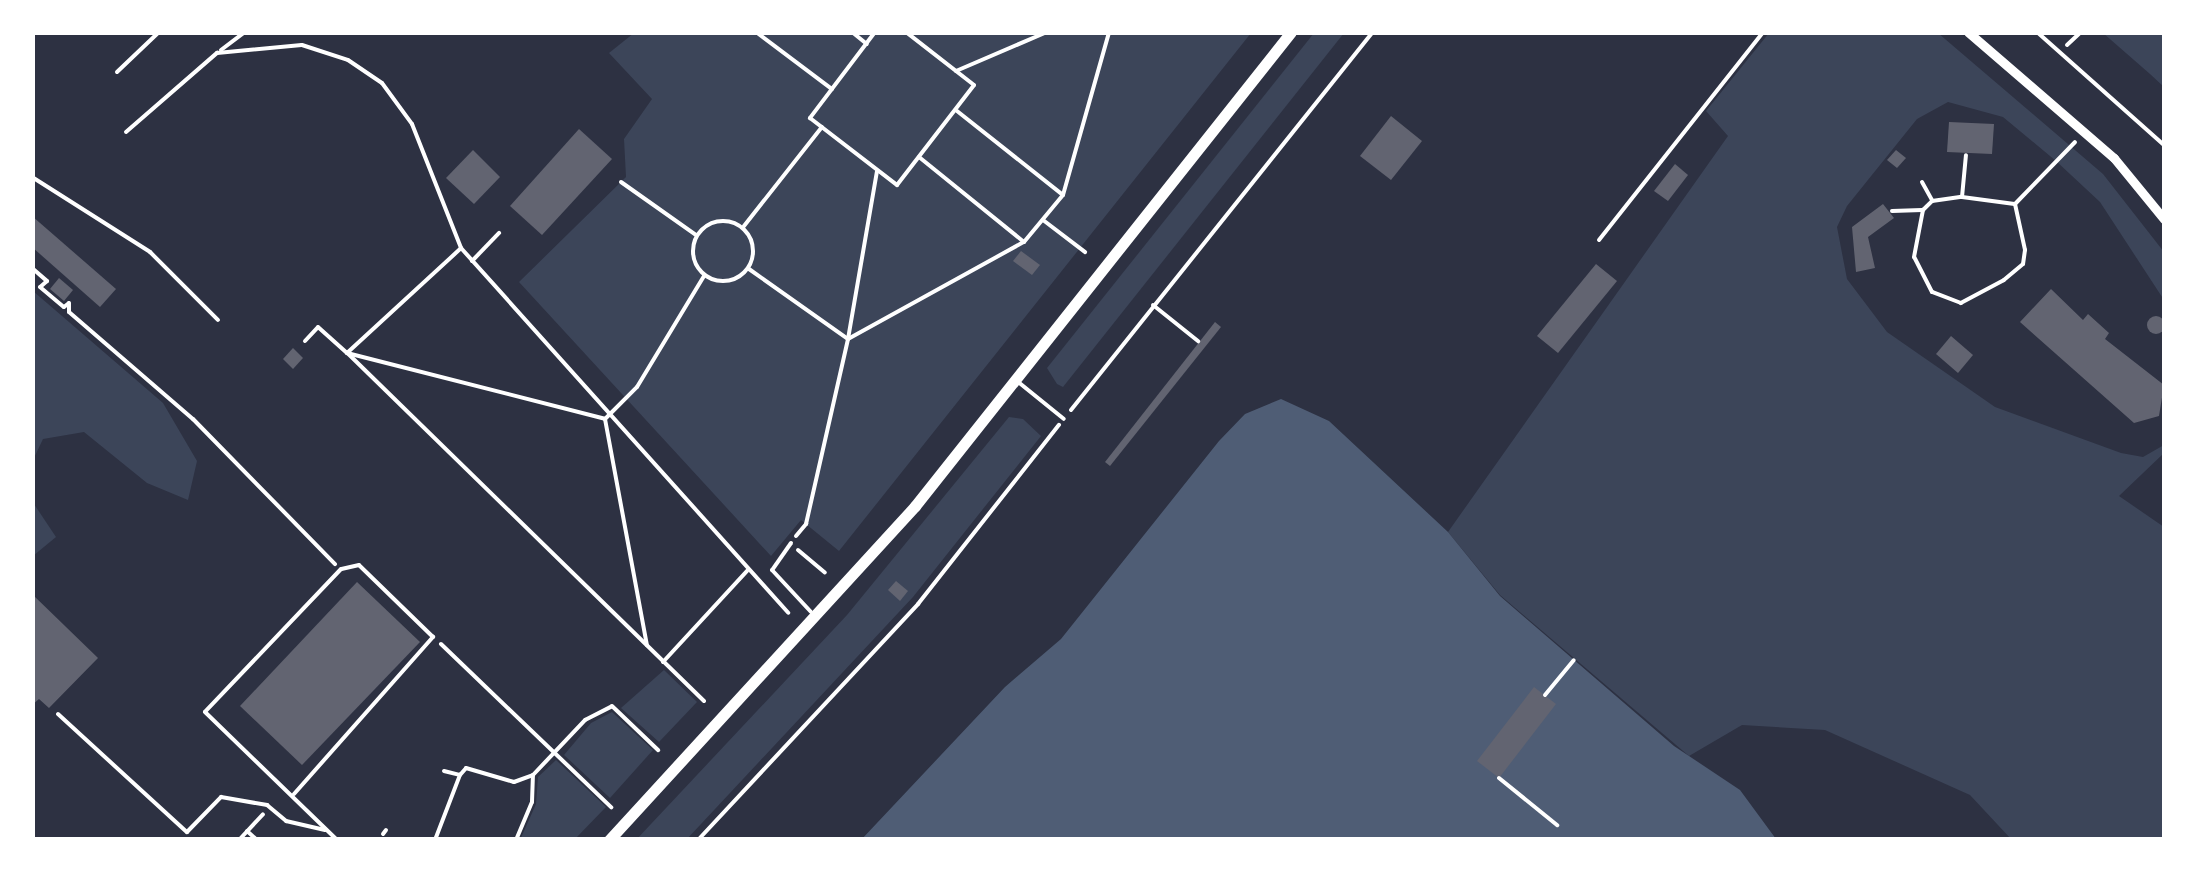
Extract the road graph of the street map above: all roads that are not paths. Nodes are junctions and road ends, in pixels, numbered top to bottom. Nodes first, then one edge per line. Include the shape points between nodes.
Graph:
1 (1291, 32) edge
2 (1763, 32) edge
3 (1968, 32) edge
4 (2037, 32) edge
5 (2164, 145) edge
6 (2164, 219) edge
7 (1599, 240) dead end
8 (1016, 379) junction
9 (1064, 419) road end
10 (790, 543) road end
11 (816, 617) junction
12 (58, 714) dead end
13 (294, 794) junction
14 (326, 830) junction
15 (337, 840) edge
16 (609, 840) edge

1 - 8 street
2 - 7 lane
3 - 6 street via 2084,132
4 - 5 lane
8 - 9 lane
8 - 11 street
10 - 11 lane via 772,570
11 - 16 street
12 - 14 lane via 187,832 220,797 270,807 286,821
13 - 13 lane via 205,712 350,564 370,572 433,637
13 - 14 lane
14 - 15 lane

